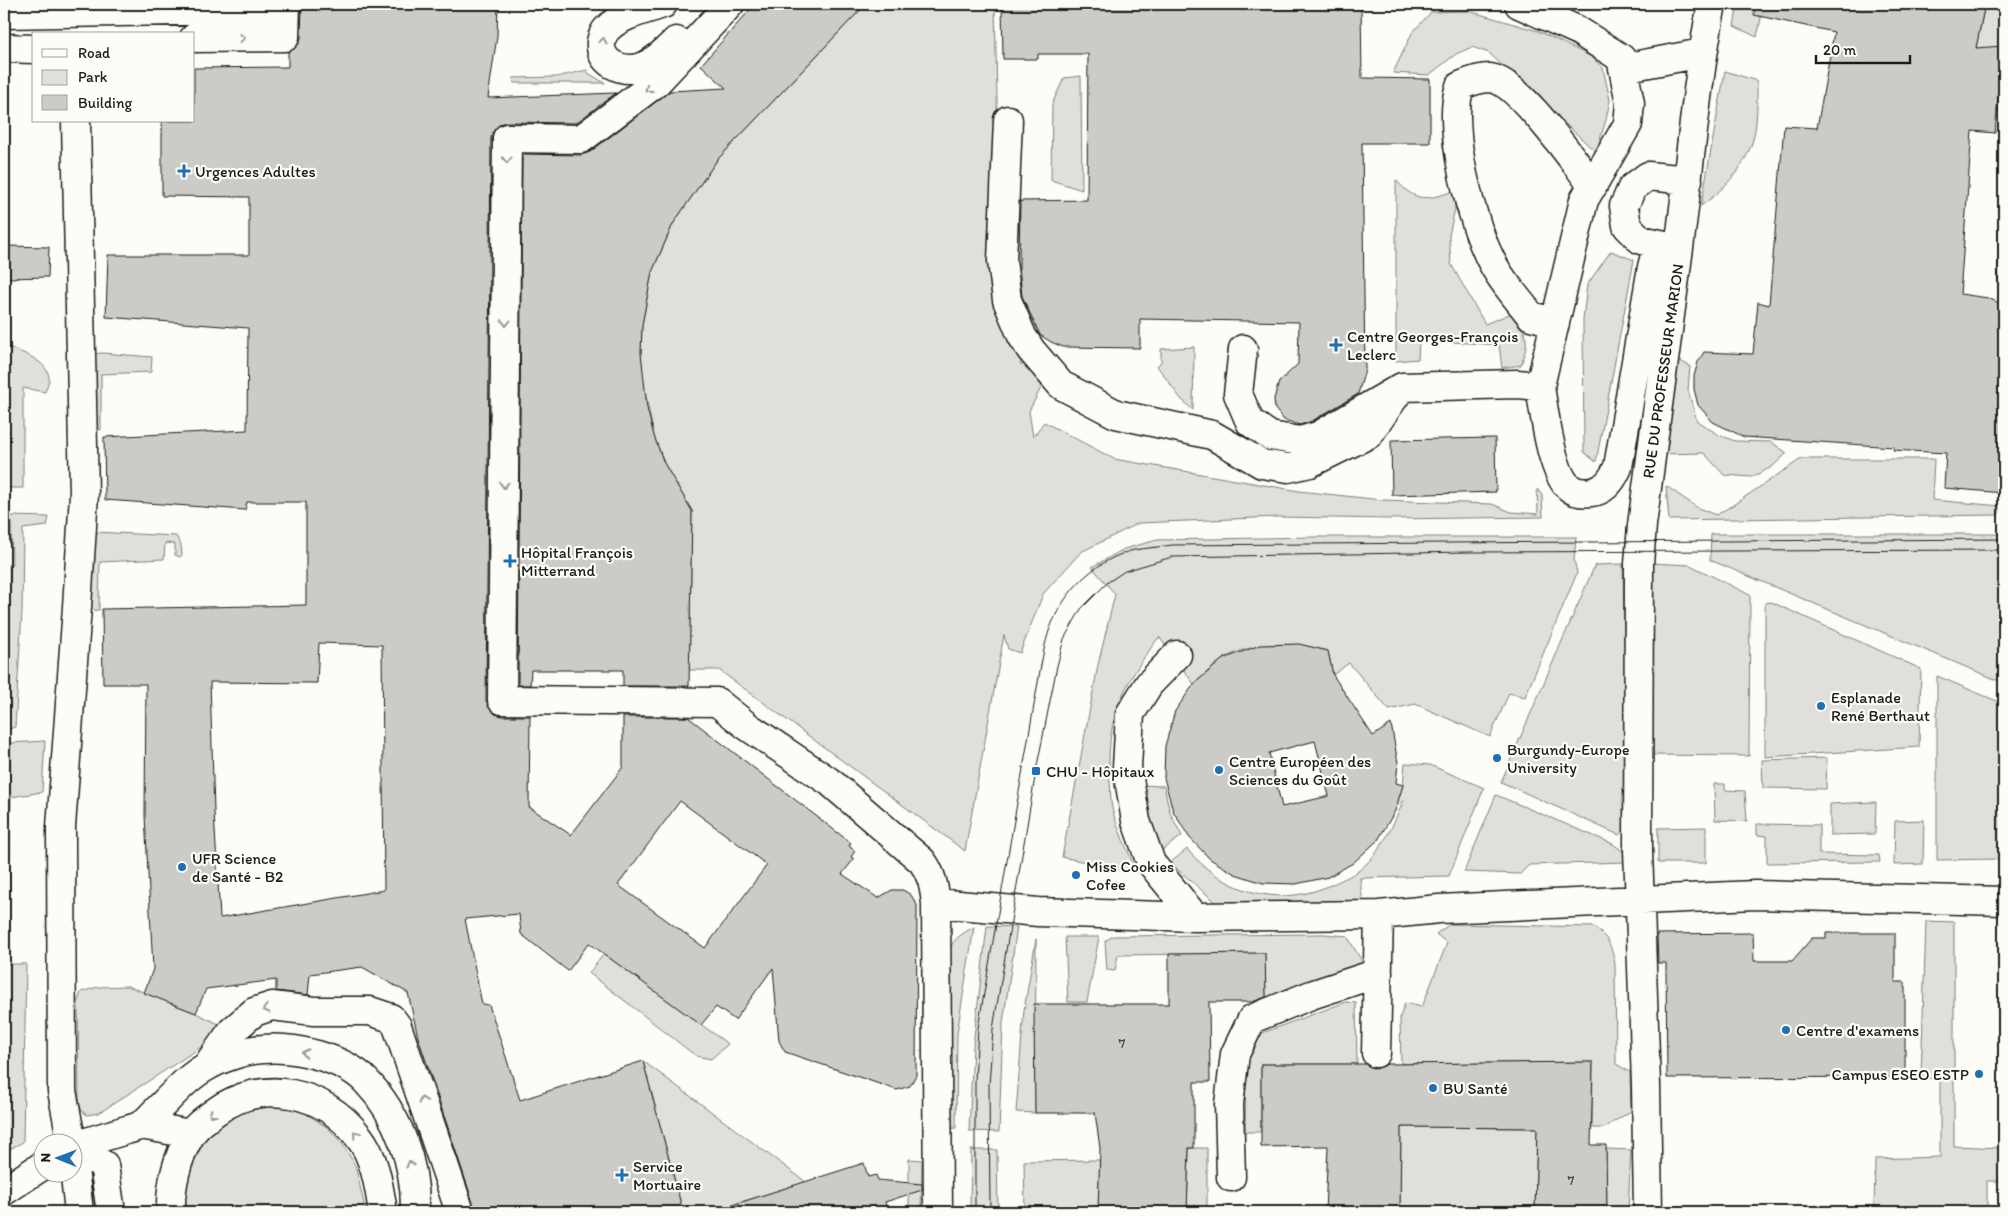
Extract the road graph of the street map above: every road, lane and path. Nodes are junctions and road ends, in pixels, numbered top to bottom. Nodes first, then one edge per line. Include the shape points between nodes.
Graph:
1 (663, 4) edge
2 (712, 4) edge
3 (730, 4) edge
4 (1519, 4) edge
5 (1712, 4) edge
6 (286, 7) edge
7 (4, 14) edge
8 (73, 16) edge
9 (195, 38) edge
10 (4, 48) edge
11 (32, 49) edge
12 (1702, 53) junction
13 (1623, 68) junction
14 (1008, 120) dead end
15 (76, 122) edge
16 (1688, 180) junction
17 (1593, 186) junction
18 (1669, 246) junction
19 (1554, 322) junction
20 (1243, 349) dead end
21 (1540, 386) junction
22 (1402, 387) junction
23 (1177, 655) dead end
24 (1640, 900) junction
25 (2004, 901) edge
26 (936, 903) junction
27 (1379, 915) junction
28 (1195, 917) junction
29 (1378, 973) junction
30 (1376, 1053) dead end
31 (206, 1067) junction
32 (142, 1125) junction
33 (70, 1134) edge
34 (190, 1134) junction
35 (82, 1144) edge
36 (82, 1153) edge
37 (32, 1173) edge
38 (1232, 1177) dead end
39 (76, 1184) edge
40 (4, 1191) edge
41 (79, 1212) edge
42 (111, 1212) edge
43 (171, 1212) edge
44 (383, 1212) edge
45 (415, 1212) edge
46 (460, 1212) edge
47 (938, 1212) edge
48 (1648, 1212) edge

2 -> 1 street via 665,53 650,63 630,69 609,63 601,48 606,29 621,19
3 -> 26 street via 657,82 581,139 507,138 502,700 717,702 830,782 922,861 934,883
4 - 13 street via 1577,30 1621,58
5 - 12 street, RUE DU PROFESSEUR MARION
6 - 8 street
9 -> 6 street via 285,37
7 - 8 street
10 - 11 street
12 - 13 street
12 - 16 street, RUE DU PROFESSEUR MARION
13 - 17 street via 1630,103 1628,124
14 - 22 street via 1002,261 1007,300 1022,336 1061,385 1116,414 1212,436 1262,464 1288,468 1310,464 1369,434
15 - 33 street via 84,494 61,827 62,1091
16 - 18 street, RUE DU PROFESSEUR MARION
16 - 18 street, RUE DU PROFESSEUR MARION via 1648,176 1632,188 1624,206 1627,226 1641,240
17 - 19 street via 1584,200
17 - 19 street via 1526,101 1506,84 1490,78 1460,86 1456,132 1482,241 1494,264 1531,316
18 - 21 street via 1652,267 1618,467 1614,479 1604,488 1582,493 1570,489 1562,479 1551,449
18 - 24 street, RUE DU PROFESSEUR MARION via 1639,564
19 - 21 street
20 - 22 street via 1238,394 1250,422 1270,436 1300,441 1318,436
21 - 22 street
23 - 28 street via 1149,684 1130,714 1127,767 1136,821 1151,862
24 - 25 street via 1755,895
24 - 27 street
24 - 48 street, RUE DU PROFESSEUR MARION
26 - 28 street via 1038,912
26 - 47 street
27 - 28 street
27 - 29 street
29 - 30 street
29 - 38 street via 1252,1019 1235,1054 1229,1104
31 - 32 street via 190,1078
45 -> 31 street via 413,1175 402,1139 381,1098 365,1079 345,1066 323,1058 282,1049 262,1049
46 -> 31 street via 397,1026 391,1018 370,1010 314,1011 272,1006 254,1012 232,1030
32 - 34 street
32 - 35 street
34 - 43 street via 173,1182
44 -> 34 street via 370,1156 360,1138 326,1106 312,1098 275,1092 236,1100 204,1120
36 - 42 street via 104,1165
37 - 40 street
39 - 41 street

